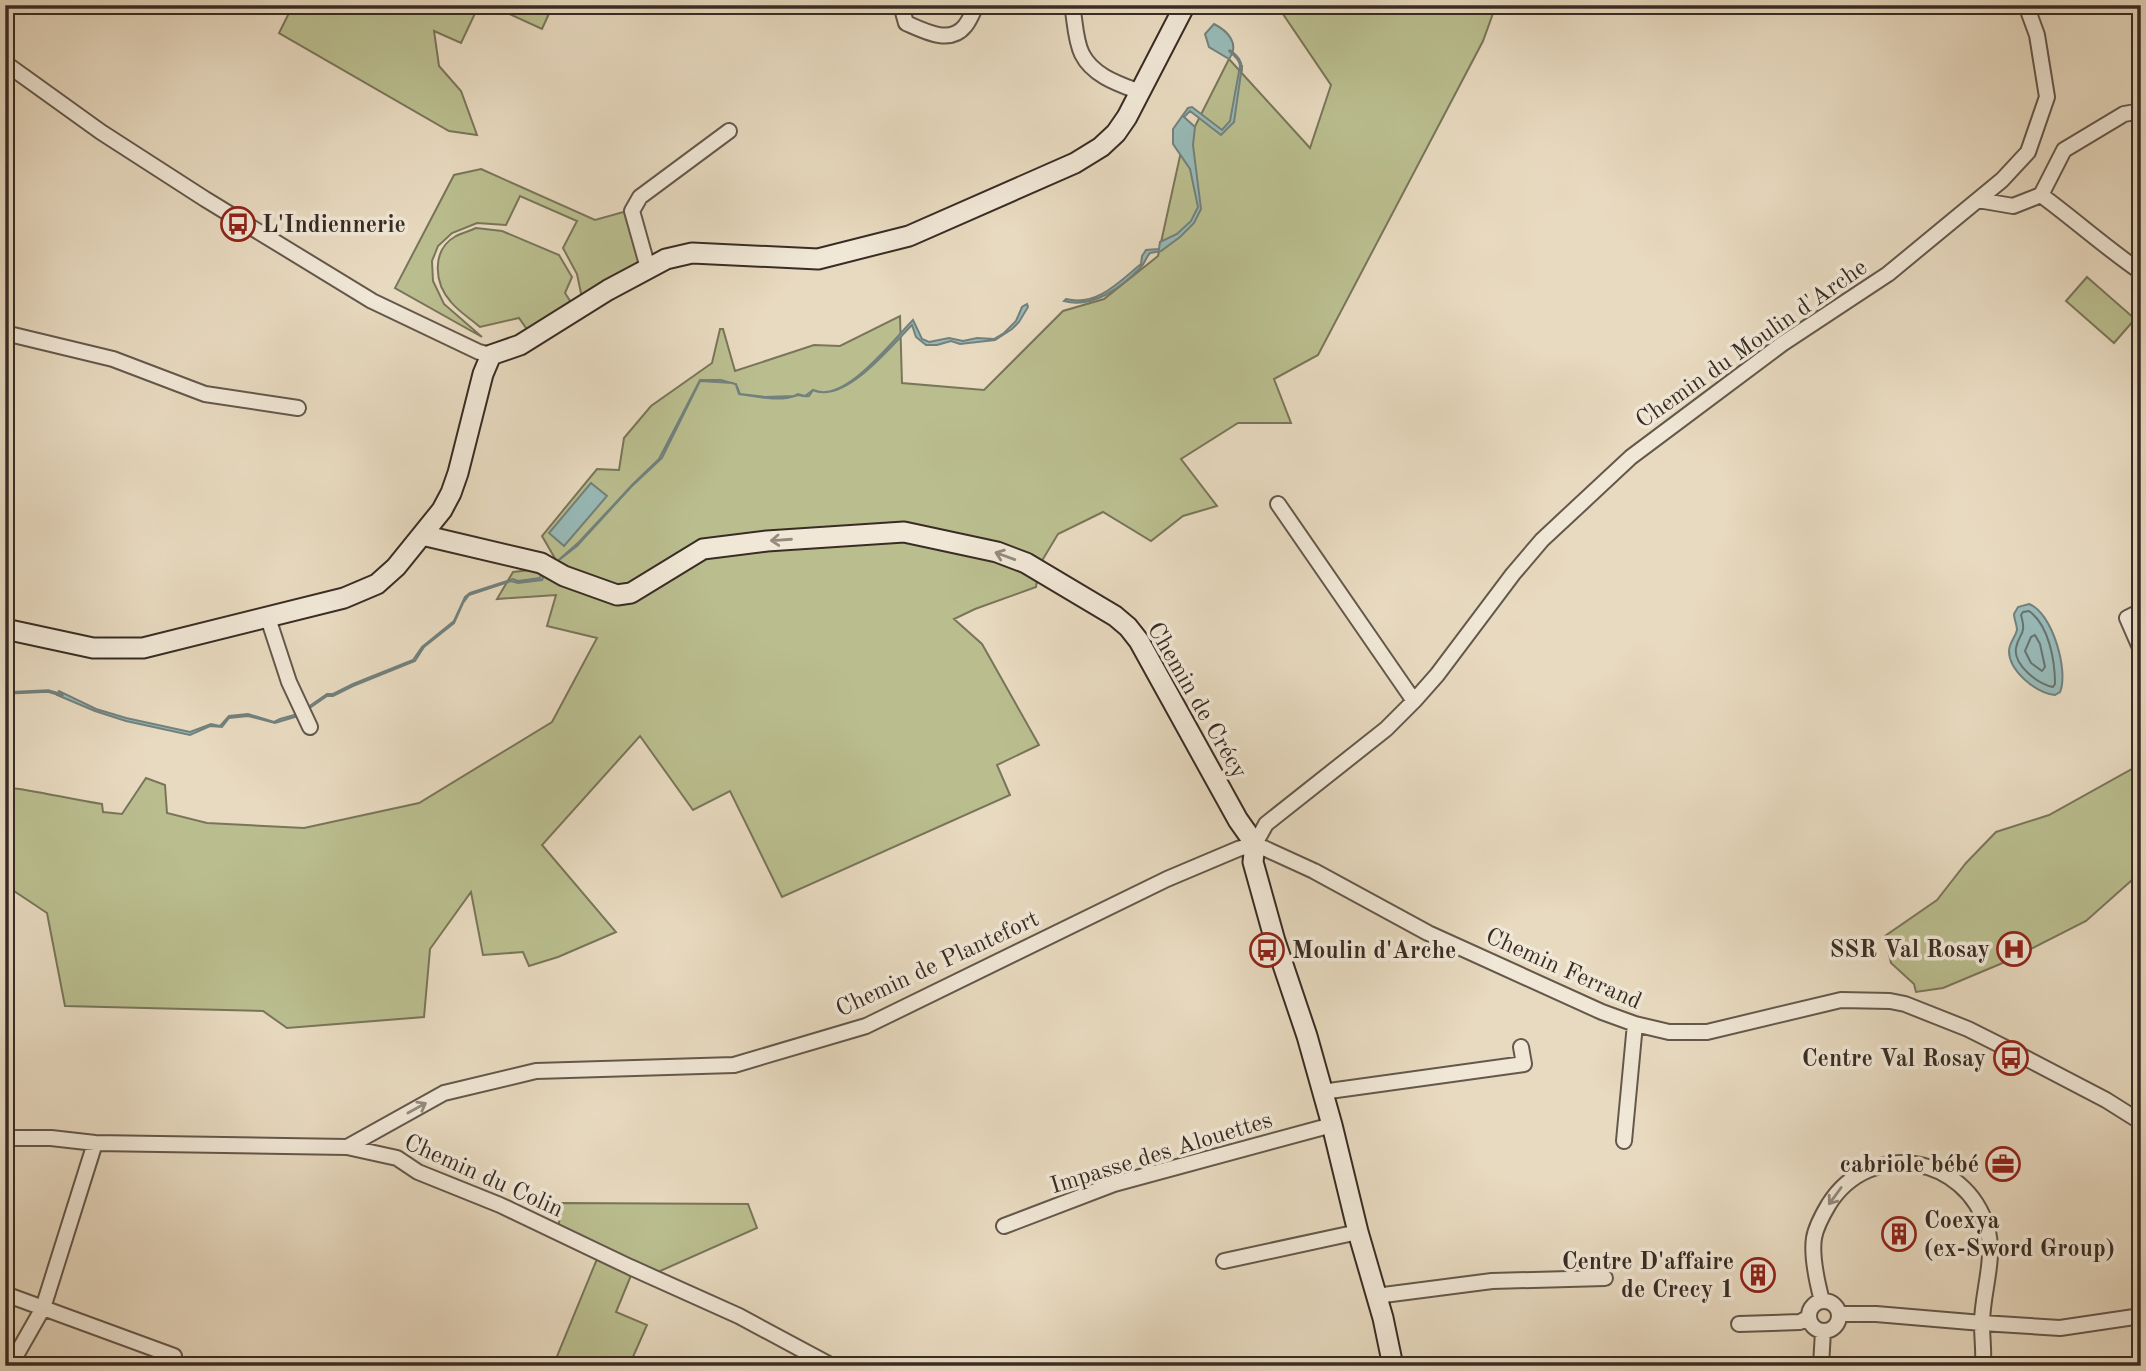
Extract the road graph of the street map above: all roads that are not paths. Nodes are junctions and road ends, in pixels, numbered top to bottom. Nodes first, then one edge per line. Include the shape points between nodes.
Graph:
1 (901, 5) edge
2 (976, 5) edge
3 (1072, 5) edge
4 (1185, 5) edge
5 (2026, 5) edge
6 (5, 63) edge
7 (1140, 92) junction
8 (2141, 111) edge
9 (729, 131) dead end
10 (2041, 195) junction
11 (1978, 200) junction
12 (648, 268) junction
13 (2141, 272) edge
14 (5, 333) edge
15 (491, 355) junction
16 (298, 408) dead end
17 (1278, 504) dead end
18 (422, 535) junction
19 (2141, 611) edge
20 (268, 618) junction
21 (5, 629) edge
22 (2141, 650) edge
23 (1414, 701) junction
24 (305, 717) dead end
25 (1255, 844) junction
26 (1635, 1024) junction
27 (1521, 1046) dead end
28 (1322, 1092) junction
29 (2141, 1122) edge
30 (1332, 1125) junction
31 (5, 1138) edge
32 (1624, 1141) dead end
33 (94, 1143) junction
34 (347, 1147) junction
35 (1004, 1226) dead end
36 (1358, 1232) junction
37 (1224, 1261) dead end
38 (1605, 1278) dead end
39 (5, 1294) edge
40 (1376, 1296) junction
41 (1822, 1301) junction
42 (43, 1308) junction
43 (1839, 1314) junction
44 (2141, 1316) edge
45 (1809, 1317) junction
46 (1982, 1323) junction
47 (1739, 1324) dead end
48 (1823, 1331) junction
49 (174, 1356) dead end
50 (10, 1366) edge
51 (831, 1366) edge
52 (1393, 1366) edge
53 (1821, 1366) edge
54 (1983, 1366) edge

1 - 2 street via 906,23 946,37 964,28
3 - 7 street via 1081,53 1090,65 1114,82
4 - 7 street
5 - 11 street, Chemin du Moulin d'Arche via 2037,35 2047,97 2028,152
6 - 15 street via 101,132 372,301
7 - 12 street via 1116,133 1101,147 1075,163 909,236 818,259 692,253
8 - 10 street via 2124,114 2064,150
9 - 12 street via 640,197 632,211
10 - 11 street via 2013,206
10 - 13 street
11 - 23 street, Chemin du Moulin d'Arche via 1888,274 1782,344 1631,457 1542,540
12 - 15 street via 520,345
14 - 16 street via 113,359 205,394
15 - 18 street via 451,494
17 - 23 street
18 - 20 street via 377,584 344,598
25 -> 18 street, Chemin de Crécy via 1128,627 1026,563 997,552 904,532 767,541 703,549 631,593 617,595 541,563
19 - 22 street via 2127,618
20 - 21 street via 143,648 93,648
20 - 24 street
23 - 25 street, Chemin du Moulin d'Arche via 1386,729 1266,824
25 - 26 street, Chemin Ferrand via 1428,933
25 - 28 street, Chemin de Crécy via 1253,862
34 -> 25 street, Chemin de Plantefort via 444,1093 536,1071 734,1065 866,1026 1167,879
26 - 29 street, Chemin Ferrand via 1669,1032 1707,1032 1841,1000 1890,1001 1968,1029
26 - 32 street
27 - 28 street via 1524,1064
28 - 30 street, Chemin de Crécy
30 - 35 street, Impasse des Alouettes via 1114,1184
30 - 36 street, Chemin de Crécy
31 - 33 street, Chemin du Colin
33 - 34 street, Chemin du Colin
33 - 42 street
34 - 51 street, Chemin du Colin via 397,1158 418,1172 739,1315
36 - 37 street
36 - 40 street, Chemin de Crécy
38 - 40 street via 1492,1281
39 - 42 street
40 - 52 street, Chemin de Crécy
41 - 43 street via 1835,1305
41 - 45 street via 1811,1308
46 -> 41 street via 1989,1245 1981,1212 1961,1184 1940,1170 1909,1163 1861,1174 1843,1186 1821,1217 1814,1238 1814,1260
42 - 49 street
42 - 50 street
43 - 46 street
43 - 48 street via 1833,1328
44 - 46 street via 2060,1328
45 - 47 street via 1800,1322
45 - 48 street
46 - 54 street
48 - 53 street

